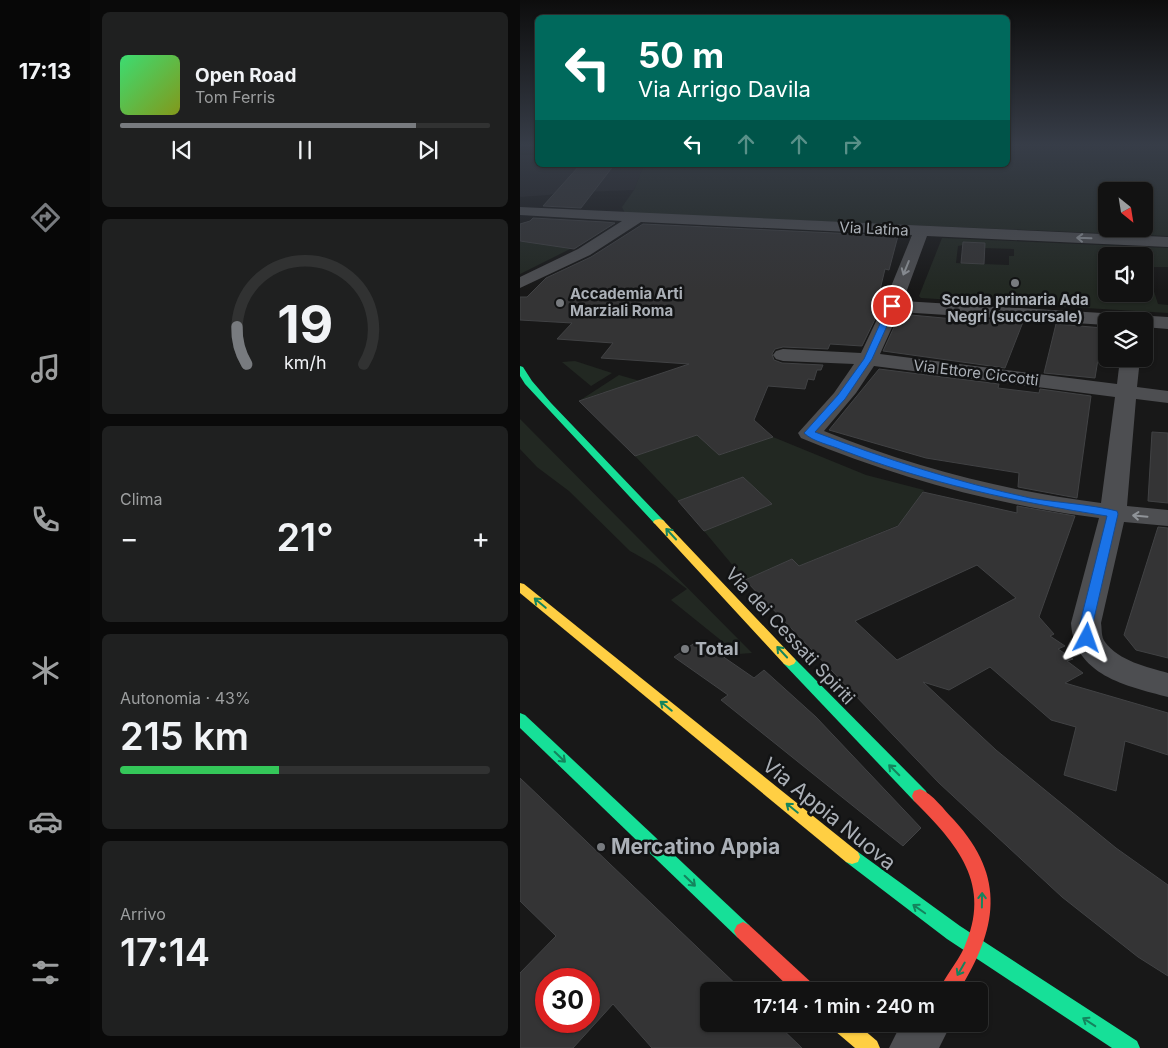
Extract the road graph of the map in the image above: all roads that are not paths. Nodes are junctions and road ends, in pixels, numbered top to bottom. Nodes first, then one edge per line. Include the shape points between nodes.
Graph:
1 (520, 211) edge
2 (638, 218) junction
3 (921, 231) junction
4 (1168, 242) edge
5 (520, 283) edge
6 (892, 306) junction
7 (1098, 319) edge
8 (1153, 322) edge
9 (1168, 323) edge
10 (783, 355) dead end
11 (868, 359) junction
12 (1129, 367) edge
13 (520, 369) edge
14 (1126, 392) junction
15 (1168, 396) edge
16 (1113, 514) junction
17 (1168, 518) edge
18 (520, 587) edge
19 (1168, 685) edge
20 (521, 723) edge
21 (973, 948) junction
22 (796, 982) edge
23 (953, 982) edge
24 (851, 1032) edge
25 (923, 1032) edge
26 (870, 1048) edge
27 (912, 1048) edge
28 (1130, 1048) edge

1 - 2 street, Via Latina
2 - 3 street, Via Latina
2 - 5 street via 584,252
4 -> 3 street, Via Latina
3 -> 6 street
6 - 7 street
6 - 11 street
8 - 9 street
10 - 11 street, Via Ettore Ciccotti
11 - 14 street, Via Ettore Ciccotti
11 - 16 street via 841,397 809,433 876,460 952,482 1031,501
12 - 14 street
21 -> 13 street, Via dei Cessati Spiriti via 983,906 981,881 970,852 954,830 840,715 548,405
14 - 15 street, Via Ettore Ciccotti
14 - 16 street
17 -> 16 street
16 - 19 street via 1086,623 1087,638 1116,668
21 -> 18 street, Via Appia Nuova via 899,895
20 -> 22 street
21 -> 23 street, Via dei Cessati Spiriti
28 -> 21 street, Via Appia Nuova
24 - 26 street
25 - 27 street

